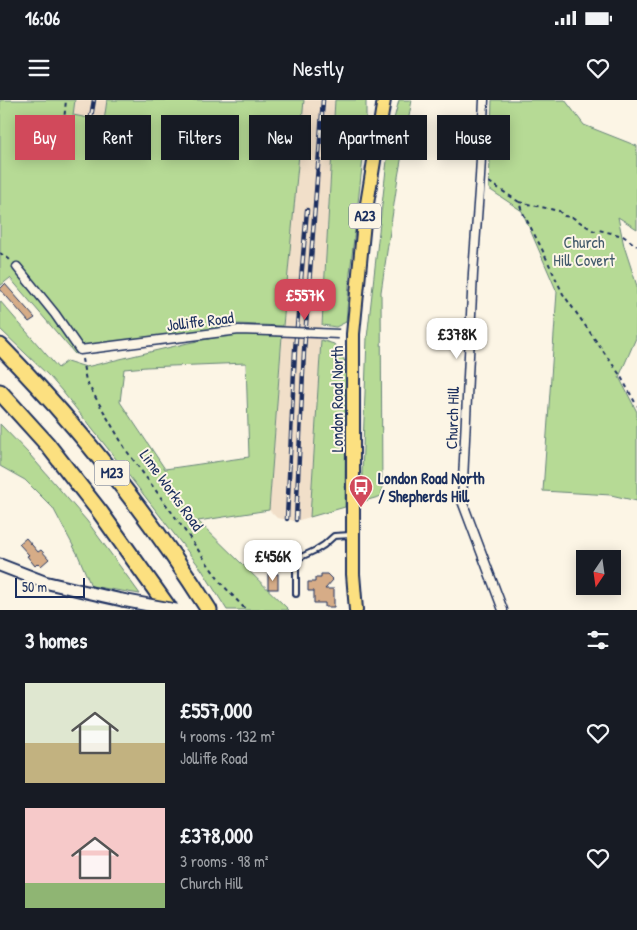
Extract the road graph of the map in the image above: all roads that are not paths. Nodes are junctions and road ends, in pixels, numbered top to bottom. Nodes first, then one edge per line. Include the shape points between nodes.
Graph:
1 (384, 100) edge
2 (484, 100) edge
3 (17, 267) dead end
4 (354, 334) junction
5 (0, 346) edge
6 (0, 392) edge
7 (353, 535) junction
8 (0, 565) edge
9 (296, 594) dead end
10 (170, 610) edge
11 (176, 610) edge
12 (209, 610) edge
13 (356, 610) edge
14 (503, 610) edge

1 - 4 main road, London Road North / A23 via 364,222
2 - 14 street, Church Hill via 462,501
3 - 4 street, Jolliffe Road, bridge via 80,350 239,330
4 - 7 main road, London Road North / A23
5 - 12 highway, M23 via 72,424 119,482
6 - 10 highway, M23 via 47,444
7 - 9 lane via 334,536 316,550 296,557
7 - 13 main road, London Road North / A23
8 - 11 main road, bridge via 44,582

